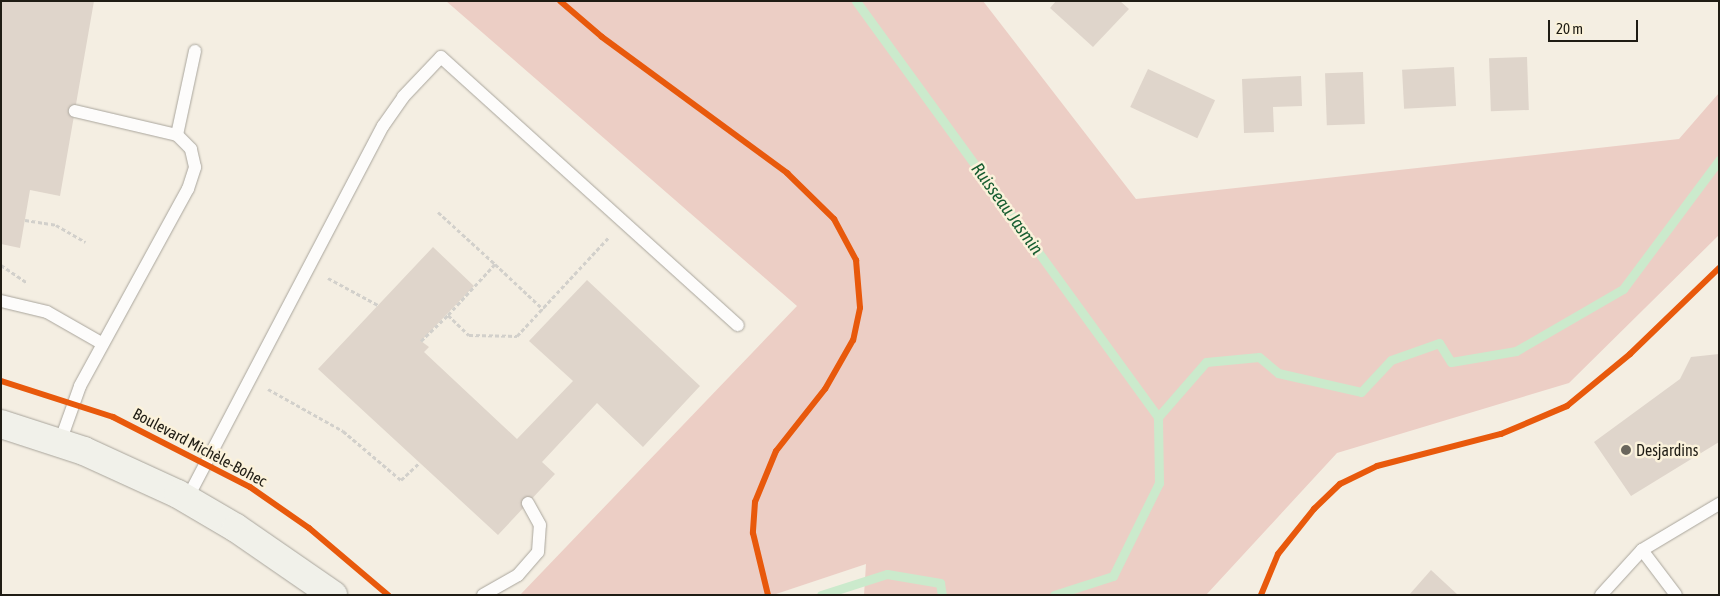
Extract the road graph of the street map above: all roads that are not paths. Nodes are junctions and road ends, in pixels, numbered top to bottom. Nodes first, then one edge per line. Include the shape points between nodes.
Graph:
1 (195, 51) dead end
2 (75, 111) dead end
3 (177, 135) junction
4 (1, 301) edge
5 (738, 325) dead end
6 (103, 344) junction
7 (1, 424) edge
8 (60, 442) junction
9 (187, 499) junction
10 (528, 503) dead end
11 (1719, 504) edge
12 (264, 547) junction
13 (1642, 550) junction
14 (310, 595) edge
15 (333, 595) edge
16 (483, 595) edge
17 (1601, 595) edge
18 (1676, 595) edge

1 - 3 lane
2 - 3 lane
3 - 6 lane via 187,142 194,157 192,178
4 - 6 lane via 46,312
5 - 9 lane via 441,57 403,97 383,126
6 - 8 lane via 76,396
7 - 8 street
8 - 9 street
9 - 12 street
10 - 16 lane via 540,525 538,552 518,575
11 - 13 lane
12 - 14 street
12 - 15 street
13 - 17 lane
13 - 18 lane

